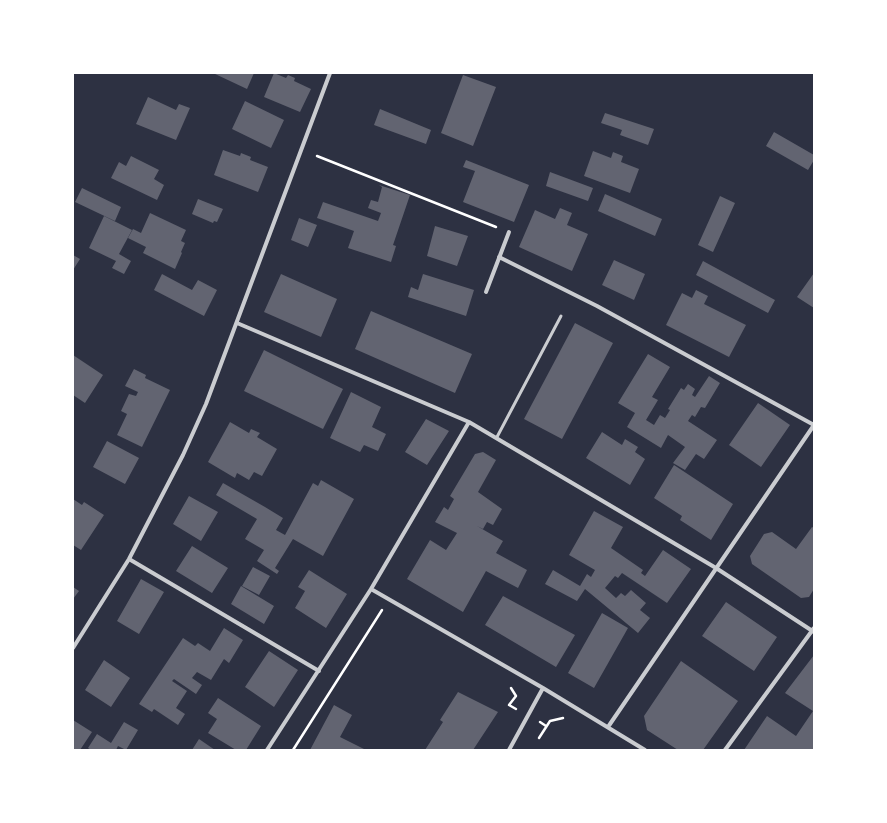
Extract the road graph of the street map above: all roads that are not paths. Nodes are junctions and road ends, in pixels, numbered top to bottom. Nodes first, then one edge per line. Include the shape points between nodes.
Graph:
1 (330, 73) edge
2 (509, 232) road end
3 (499, 257) junction
4 (486, 292) dead end
5 (560, 316) dead end
6 (237, 323) junction
7 (469, 422) junction
8 (814, 425) edge
9 (496, 437) junction
10 (129, 559) junction
11 (716, 568) junction
12 (371, 589) junction
13 (813, 630) edge
14 (73, 648) edge
15 (319, 671) junction
16 (543, 688) junction
17 (608, 727) junction
18 (267, 750) edge
19 (508, 750) edge
20 (645, 750) edge
21 (725, 750) edge

1 - 6 street
2 - 3 street
3 - 4 street
3 - 8 street via 597,306
5 - 9 lane
6 - 7 street
6 - 10 street via 206,404
7 - 9 street
7 - 12 street
8 - 11 street
9 - 11 street
10 - 14 street
10 - 15 street
11 - 13 street
11 - 17 street
12 - 15 street
12 - 16 street
13 - 21 street
15 - 18 street
16 - 17 street
16 - 19 street
17 - 20 street

